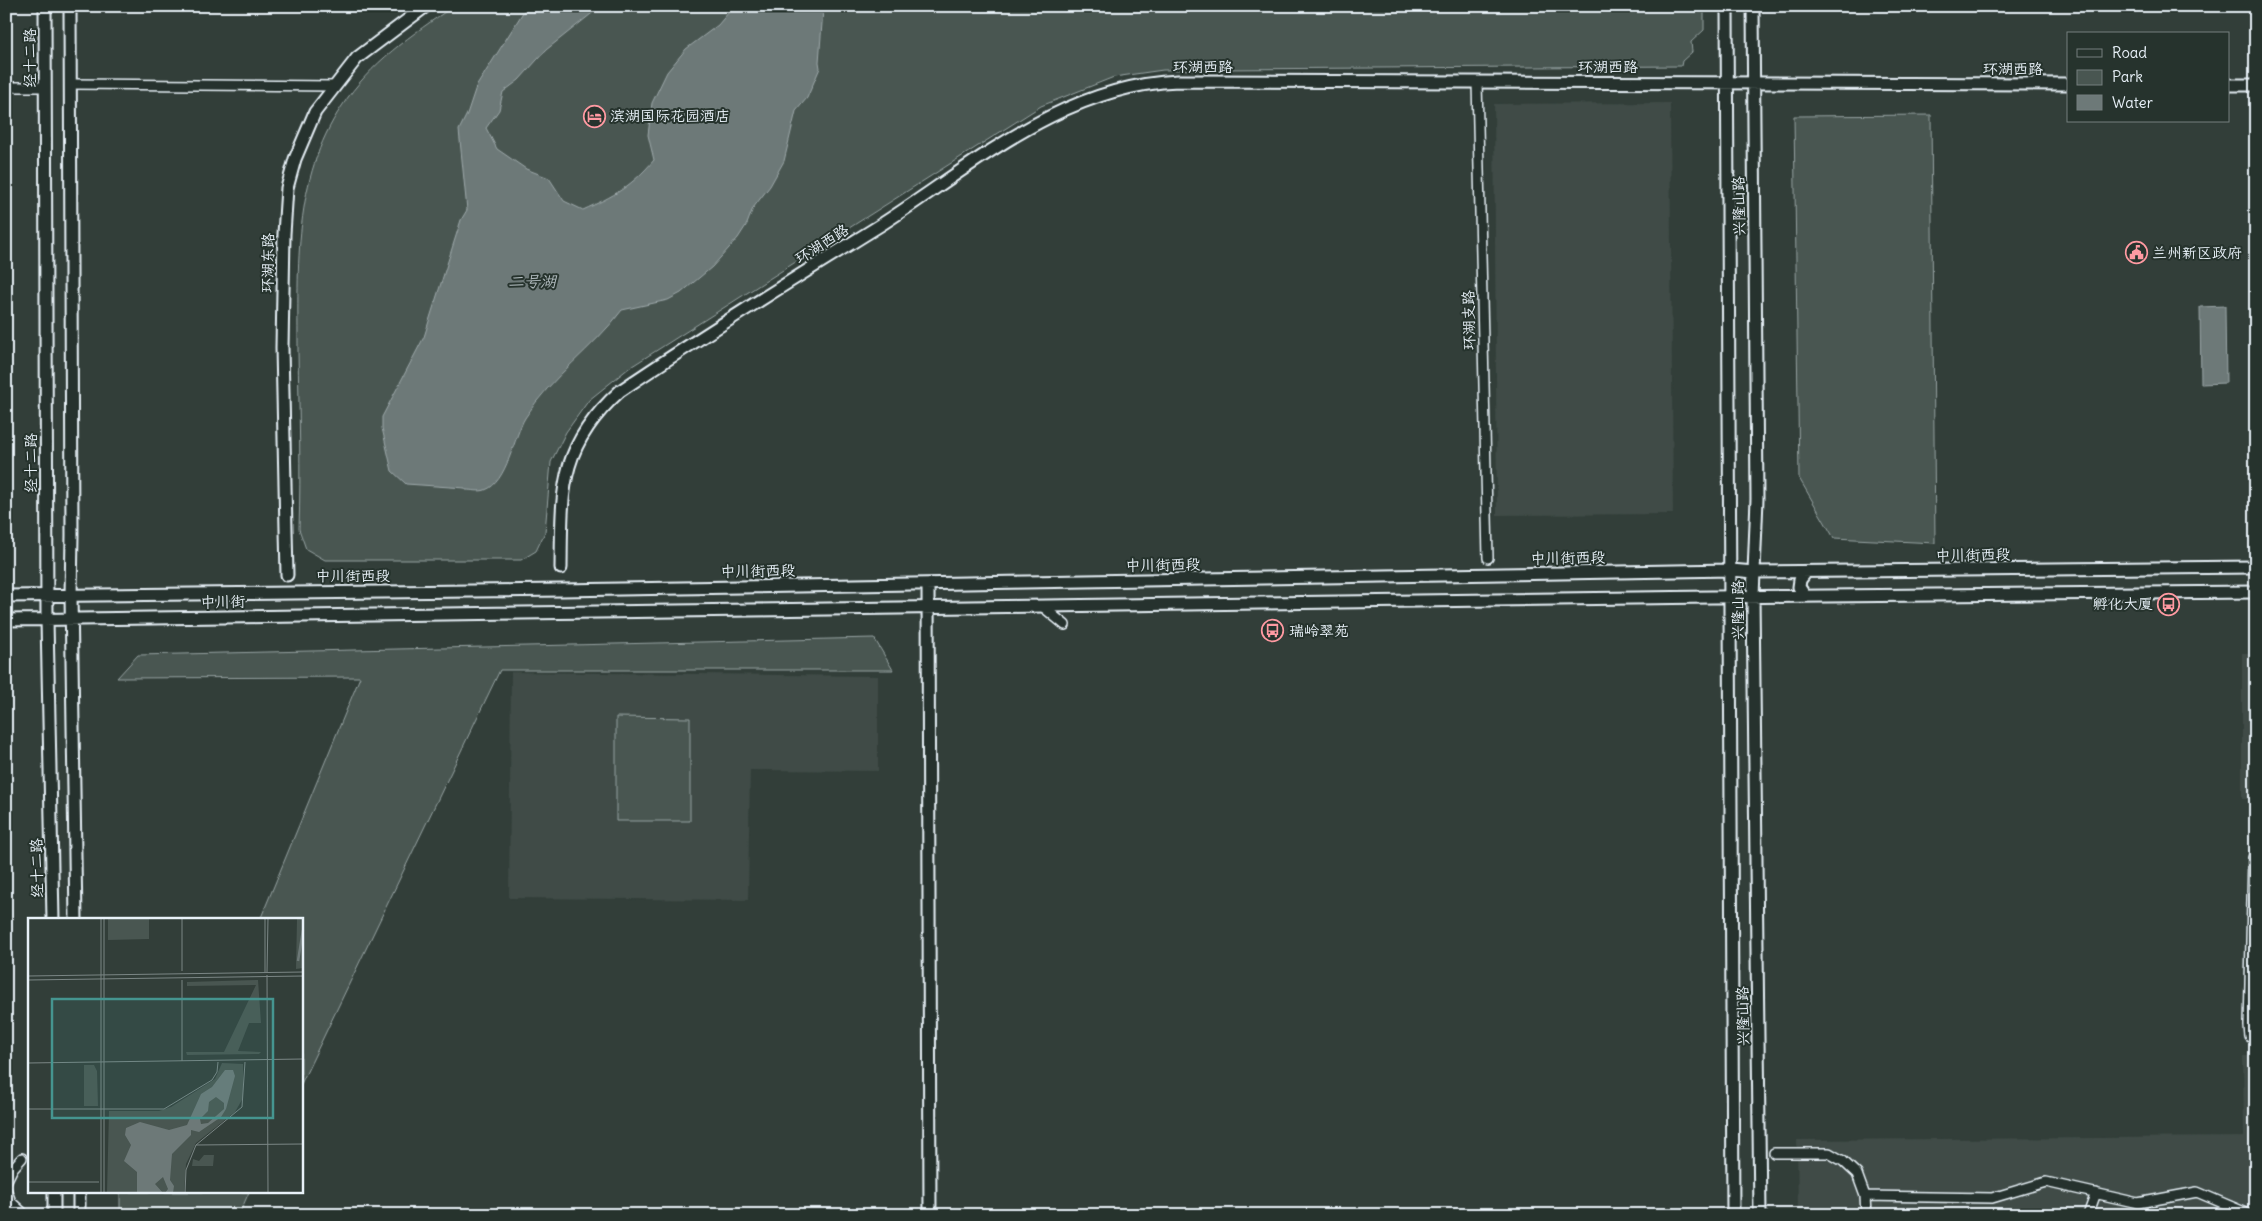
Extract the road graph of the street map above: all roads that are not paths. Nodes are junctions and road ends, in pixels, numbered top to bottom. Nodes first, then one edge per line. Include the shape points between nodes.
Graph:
1 (44, 6) edge
2 (70, 6) edge
3 (426, 6) edge
4 (1727, 6) edge
5 (1753, 6) edge
6 (1477, 82) junction
7 (1726, 82) junction
8 (1753, 82) junction
9 (70, 84) junction
10 (2067, 84) edge
11 (2230, 85) edge
12 (335, 86) junction
13 (2256, 86) edge
14 (6, 87) edge
15 (45, 87) junction
16 (1488, 558) dead end
17 (2256, 559) edge
18 (561, 568) dead end
19 (2250, 568) edge
20 (1731, 570) junction
21 (1754, 572) junction
22 (1806, 572) junction
23 (287, 575) dead end
24 (928, 584) junction
25 (2256, 592) edge
26 (6, 596) edge
27 (46, 596) junction
28 (71, 596) junction
29 (1731, 596) junction
30 (1753, 596) junction
31 (1805, 596) junction
32 (1042, 606) junction
33 (928, 607) junction
34 (6, 620) edge
35 (46, 620) junction
36 (72, 620) junction
37 (1065, 624) dead end
38 (2256, 850) edge
39 (53, 918) edge
40 (76, 918) edge
41 (2253, 983) edge
42 (2256, 1040) edge
43 (1774, 1153) dead end
44 (22, 1158) dead end
45 (6, 1182) edge
46 (6, 1189) edge
47 (2096, 1193) junction
48 (54, 1194) edge
49 (79, 1194) edge
50 (1865, 1196) junction
51 (22, 1212) dead end
52 (2254, 1214) edge
53 (54, 1215) edge
54 (79, 1215) edge
55 (930, 1215) edge
56 (1733, 1215) edge
57 (1760, 1215) edge
58 (1866, 1215) edge
59 (2088, 1215) edge

1 - 15 main road, 经十二路
2 - 9 main road
3 - 12 main road, 环湖东路 via 357,58
4 - 7 main road, 兴隆山路
5 - 8 main road, 兴隆山路
6 - 7 main road, 环湖西路
6 - 16 street, 环湖支路
6 - 18 main road, 环湖西路 via 1160,82 1117,90 1042,120 661,363 600,408 586,427 567,467
7 - 8 main road, 环湖西路
7 - 20 main road, 兴隆山路
8 - 10 main road, 环湖西路
8 - 21 main road, 兴隆山路 via 1757,499
9 - 12 street
9 - 28 main road
11 - 13 main road
12 - 23 main road, 环湖东路 via 315,112 295,159 288,188 282,348
14 - 15 street
15 - 27 main road, 经十二路
17 - 19 main road
19 - 22 main road, 中川街西段
20 - 21 main road, 中川街西段
20 - 24 main road, 中川街西段
20 - 29 main road, 兴隆山路
21 - 22 main road, 中川街西段
21 - 30 main road, 兴隆山路
22 - 31 main road via 1799,588
24 - 28 main road, 中川街西段
24 - 33 main road
25 - 31 main road
26 - 27 main road
27 - 28 main road, 中川街西段
27 - 35 main road, 经十二路
28 - 36 main road
29 - 30 main road
29 - 32 main road
29 - 56 main road, 兴隆山路
30 - 31 main road
30 - 57 main road, 兴隆山路
32 - 33 main road
32 - 37 street
33 - 36 main road, 中川街
33 - 55 main road
34 - 35 main road, 中川街
35 - 36 main road, 中川街
35 - 39 main road, 经十二路
36 - 40 main road
38 - 41 street via 2253,858
41 - 42 street via 2250,1037
43 - 50 street via 1830,1152 1857,1174
44 - 45 street
46 - 51 street
47 - 50 street via 2046,1182 1992,1198
47 - 52 street via 2138,1203 2197,1192
47 - 59 street
48 - 53 main road
49 - 54 main road
50 - 58 street

